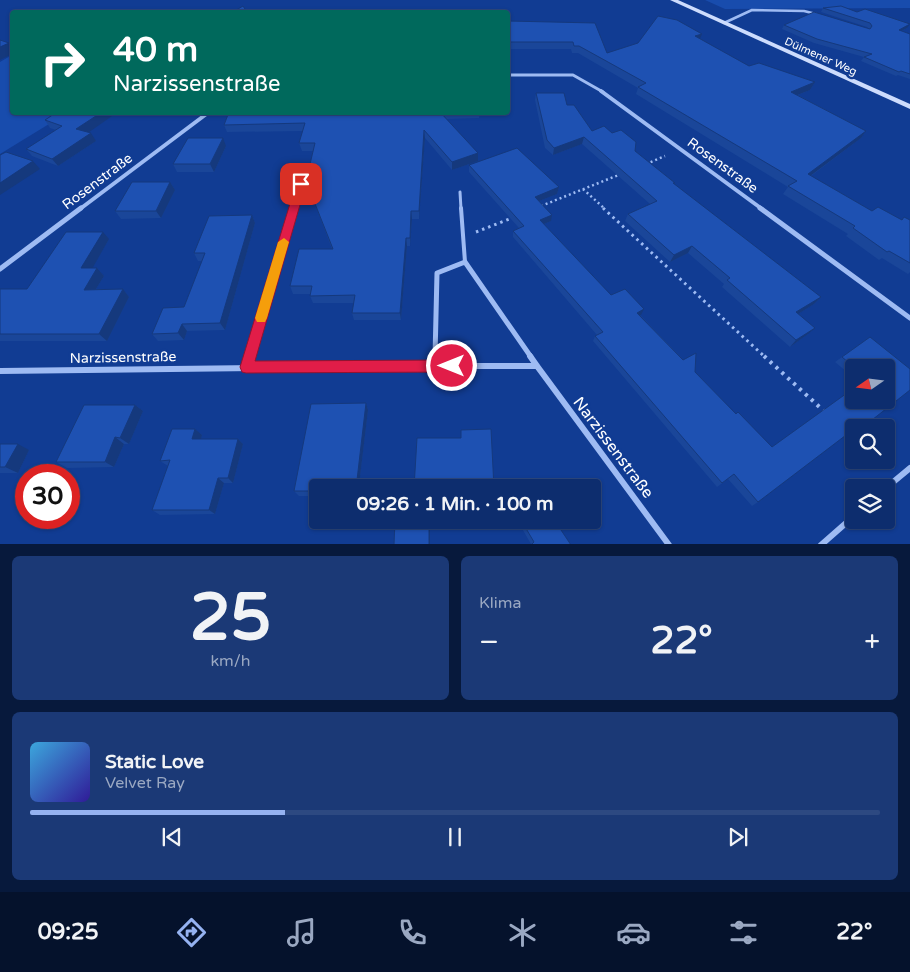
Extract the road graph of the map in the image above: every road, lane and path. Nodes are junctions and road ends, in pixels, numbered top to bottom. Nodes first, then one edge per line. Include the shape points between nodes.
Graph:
1 (673, 0) edge
2 (819, 15) edge
3 (723, 23) junction
4 (510, 75) edge
5 (910, 107) edge
6 (205, 115) edge
7 (682, 150) junction
8 (646, 164) edge
9 (628, 171) edge
10 (301, 184) dead end
11 (583, 189) junction
12 (460, 192) dead end
13 (537, 208) edge
14 (519, 215) edge
15 (464, 237) junction
16 (465, 262) junction
17 (0, 269) edge
18 (910, 318) edge
19 (435, 366) junction
20 (537, 366) junction
21 (246, 367) junction
22 (0, 371) edge
23 (832, 419) edge
24 (839, 426) edge
25 (845, 431) edge
26 (910, 468) edge
27 (895, 480) edge
28 (845, 524) edge
29 (670, 544) edge
30 (821, 544) edge

1 - 3 street, Dülmener Weg
2 - 3 lane via 804,11 752,10
3 - 5 street, Dülmener Weg
4 - 7 street, Rosenstraße via 573,74
6 - 17 street, Rosenstraße
7 - 8 path
7 - 18 street, Rosenstraße
9 - 11 path
10 - 21 lane
11 - 13 path
11 - 23 path
12 - 15 lane
14 - 15 path
15 - 16 lane
16 - 19 street via 437,273
16 - 20 street, Narzissenstraße
19 - 20 street, Narzissenstraße
19 - 21 street, Narzissenstraße
20 - 29 street, Narzissenstraße
21 - 22 street, Narzissenstraße
24 - 25 path
26 - 27 street
28 - 30 street

